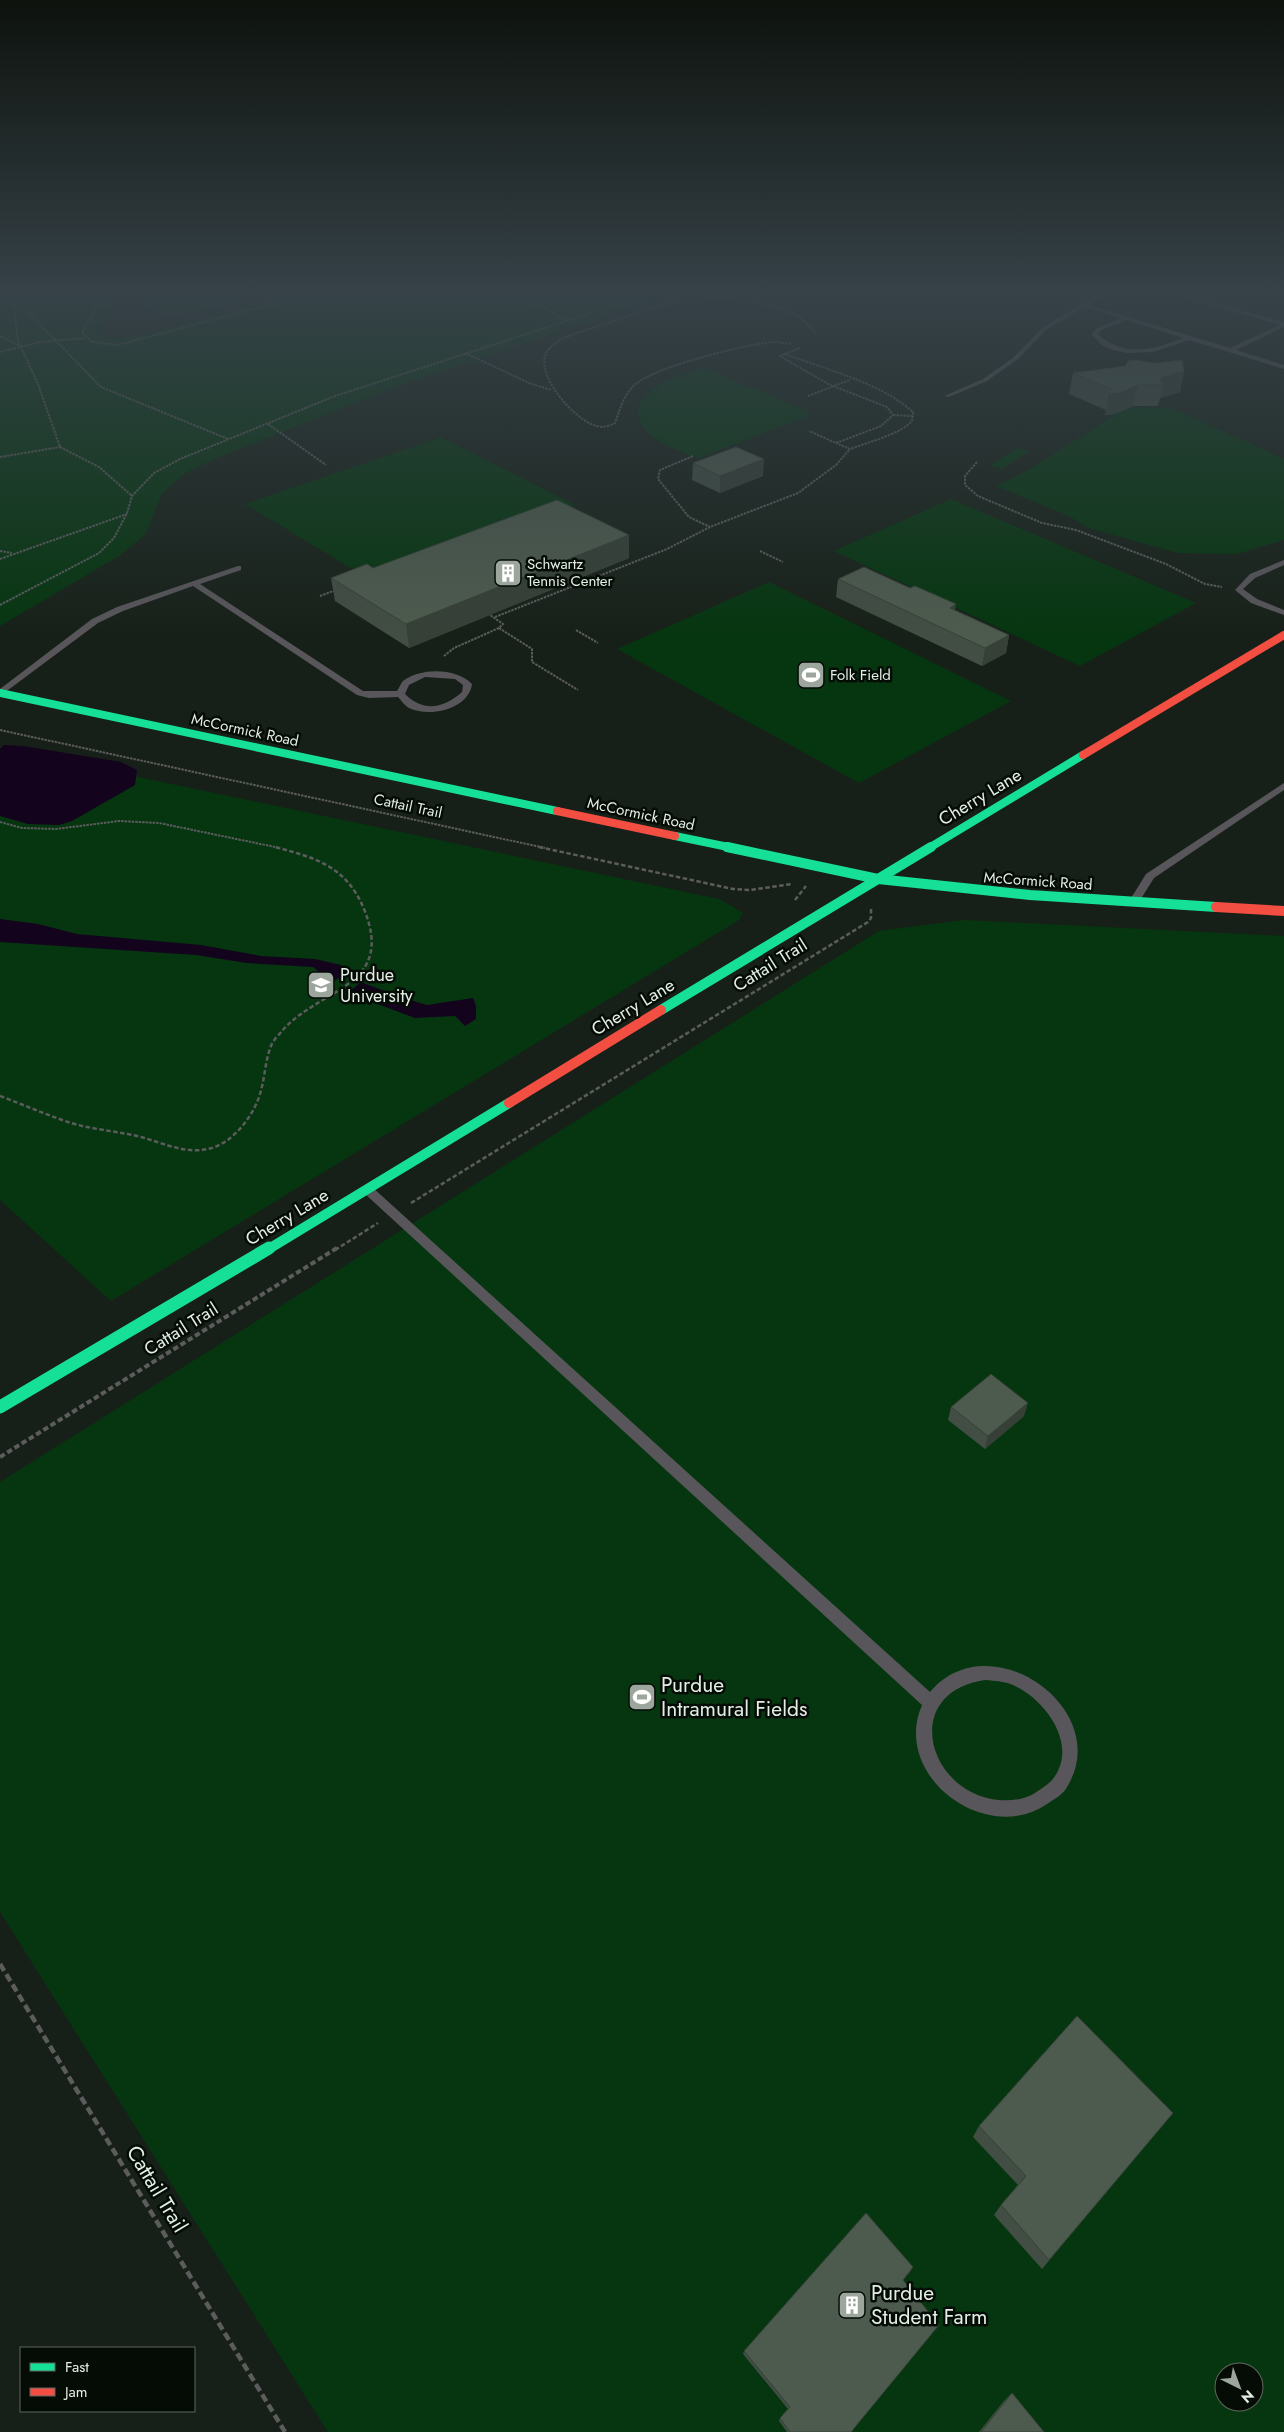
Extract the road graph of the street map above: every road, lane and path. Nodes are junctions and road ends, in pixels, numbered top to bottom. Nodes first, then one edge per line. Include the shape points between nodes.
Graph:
1 (46, 407) edge
2 (151, 407) edge
3 (307, 407) edge
4 (570, 407) edge
5 (620, 407) edge
6 (886, 407) edge
7 (909, 407) edge
8 (893, 415) junction
9 (912, 416) junction
10 (268, 424) junction
11 (809, 432) dead end
12 (228, 439) junction
13 (836, 443) junction
14 (60, 446) junction
15 (850, 448) junction
16 (0, 456) edge
17 (692, 456) dead end
18 (977, 462) dead end
19 (326, 465) dead end
20 (132, 496) junction
21 (127, 513) junction
22 (710, 527) junction
23 (0, 551) edge
24 (760, 551) dead end
25 (13, 553) junction
26 (0, 559) edge
27 (784, 562) dead end
28 (1284, 562) edge
29 (238, 568) dead end
30 (193, 583) junction
31 (344, 587) edge
32 (1239, 590) junction
33 (320, 596) dead end
34 (0, 605) edge
35 (1284, 613) edge
36 (490, 614) edge
37 (495, 617) junction
38 (499, 628) junction
39 (576, 630) dead end
40 (1284, 635) edge
41 (598, 643) dead end
42 (434, 674) junction
43 (578, 690) dead end
44 (0, 693) edge
45 (400, 694) junction
46 (0, 730) edge
47 (1284, 786) edge
48 (0, 822) edge
49 (878, 879) junction
50 (794, 883) dead end
51 (800, 885) dead end
52 (812, 888) dead end
53 (865, 903) dead end
54 (1133, 903) junction
55 (1284, 910) edge
56 (0, 1096) edge
57 (368, 1190) junction
58 (412, 1202) dead end
59 (376, 1225) dead end
60 (1, 1404) edge
61 (0, 1457) edge
62 (931, 1704) junction
63 (0, 1964) edge
64 (285, 2432) edge

1 - 14 path
2 - 12 path
3 - 10 path
4 - 5 path via 592,426 615,423
6 - 8 path
7 - 9 path
8 - 9 path
8 - 13 path via 881,426
9 - 15 path via 908,425
10 - 12 path
10 - 19 path
11 - 13 path
12 - 20 path via 154,473
13 - 15 path
14 - 16 path
14 - 20 path via 105,469
15 - 22 path via 836,465 798,493
17 - 22 path via 660,470 658,479 689,517
18 - 32 path via 965,476 964,485 978,496 1042,522 1076,530 1157,560 1205,584
20 - 21 path
21 - 25 path
21 - 34 path via 114,538 99,553
22 - 37 path via 668,549
23 - 25 path
24 - 27 path
25 - 26 path
28 - 32 lane via 1251,578
29 - 30 lane
30 - 44 lane via 95,621
30 - 45 lane via 360,692 369,695
31 - 33 path
32 - 35 lane via 1254,601
36 - 37 path
37 - 38 path via 502,624
38 - 42 path via 454,648 443,657
38 - 43 path via 532,649 532,662
39 - 41 path
40 - 49 street, Cherry Lane
42 - 45 lane via 406,683
42 - 45 lane via 462,680 467,684 466,696 454,704 430,709 410,704
44 - 49 street, McCormick Road
46 - 50 path, Cattail Trail via 734,889 750,890
47 - 54 lane via 1150,876
48 - 56 path via 22,828 56,829 119,821 159,823 316,858 341,874 359,897 370,924 373,951 364,969 344,987 289,1024 272,1044 260,1094 249,1118 231,1137 209,1149 190,1151 72,1123
49 - 54 street, McCormick Road via 969,891
49 - 57 street, Cherry Lane
51 - 52 path
53 - 58 path, Cattail Trail via 871,908 868,922
54 - 55 street, McCormick Road
57 - 60 street, Cherry Lane
57 - 62 lane
59 - 61 path, Cattail Trail
62 - 62 lane via 924,1724 925,1746 934,1769 950,1788 971,1802 996,1810 1020,1809 1042,1802 1058,1786 1068,1767 1069,1744 1063,1722 1050,1702 1031,1687 1008,1676 985,1673 963,1677 944,1687
63 - 64 path, Cattail Trail

